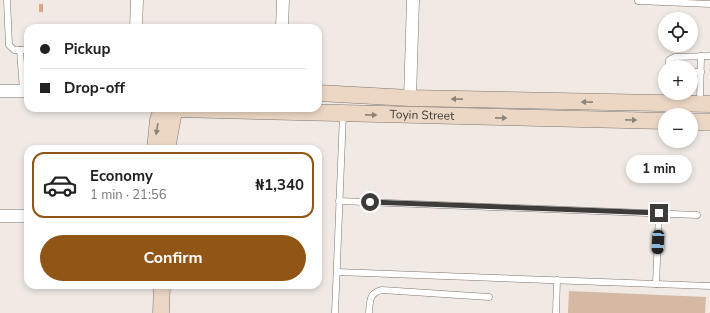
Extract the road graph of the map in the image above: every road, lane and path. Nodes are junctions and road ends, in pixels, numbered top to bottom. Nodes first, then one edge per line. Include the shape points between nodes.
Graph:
1 (7, 0) edge
2 (137, 0) edge
3 (283, 0) edge
4 (413, 0) edge
5 (638, 1) dead end
6 (710, 4) edge
7 (136, 24) edge
8 (282, 24) edge
9 (20, 50) junction
10 (24, 50) edge
11 (701, 56) junction
12 (710, 56) edge
13 (669, 60) edge
14 (701, 72) joint
15 (24, 83) edge
16 (0, 91) edge
17 (24, 91) edge
18 (322, 93) edge
19 (410, 98) junction
20 (705, 104) edge
21 (167, 112) edge
22 (171, 112) edge
23 (302, 112) edge
24 (343, 114) junction
25 (658, 121) edge
26 (698, 122) edge
27 (710, 122) edge
28 (155, 145) edge
29 (167, 145) edge
30 (339, 201) junction
31 (659, 213) junction
32 (697, 215) dead end
33 (0, 216) edge
34 (24, 216) edge
35 (337, 272) junction
36 (558, 280) junction
37 (656, 284) junction
38 (710, 286) edge
39 (151, 289) edge
40 (162, 289) edge
41 (489, 297) dead end
42 (150, 313) edge
43 (161, 313) edge
44 (335, 313) edge
45 (369, 313) edge
46 (556, 313) edge

1 - 9 lane via 9,45 14,50
2 - 7 street
3 - 8 street
4 - 19 street
5 - 6 lane
9 - 10 lane
9 - 15 lane
11 - 12 lane
11 - 13 lane via 675,57
11 - 14 lane
14 - 20 lane
16 - 17 street
18 - 19 street, Toyin Street
20 -> 19 street, Toyin Street via 665,101
21 -> 28 street via 158,120
22 - 29 street
23 - 24 street, Toyin Street
24 -> 25 street, Toyin Street
24 - 30 lane
26 - 27 street
30 - 31 lane
30 - 35 lane
31 - 32 lane
31 - 37 lane
33 - 34 street
35 - 36 lane
35 - 44 lane
36 - 37 lane
36 - 46 lane
37 - 38 lane
39 - 42 street
40 - 43 street
41 - 45 lane via 382,290 374,292 370,298

